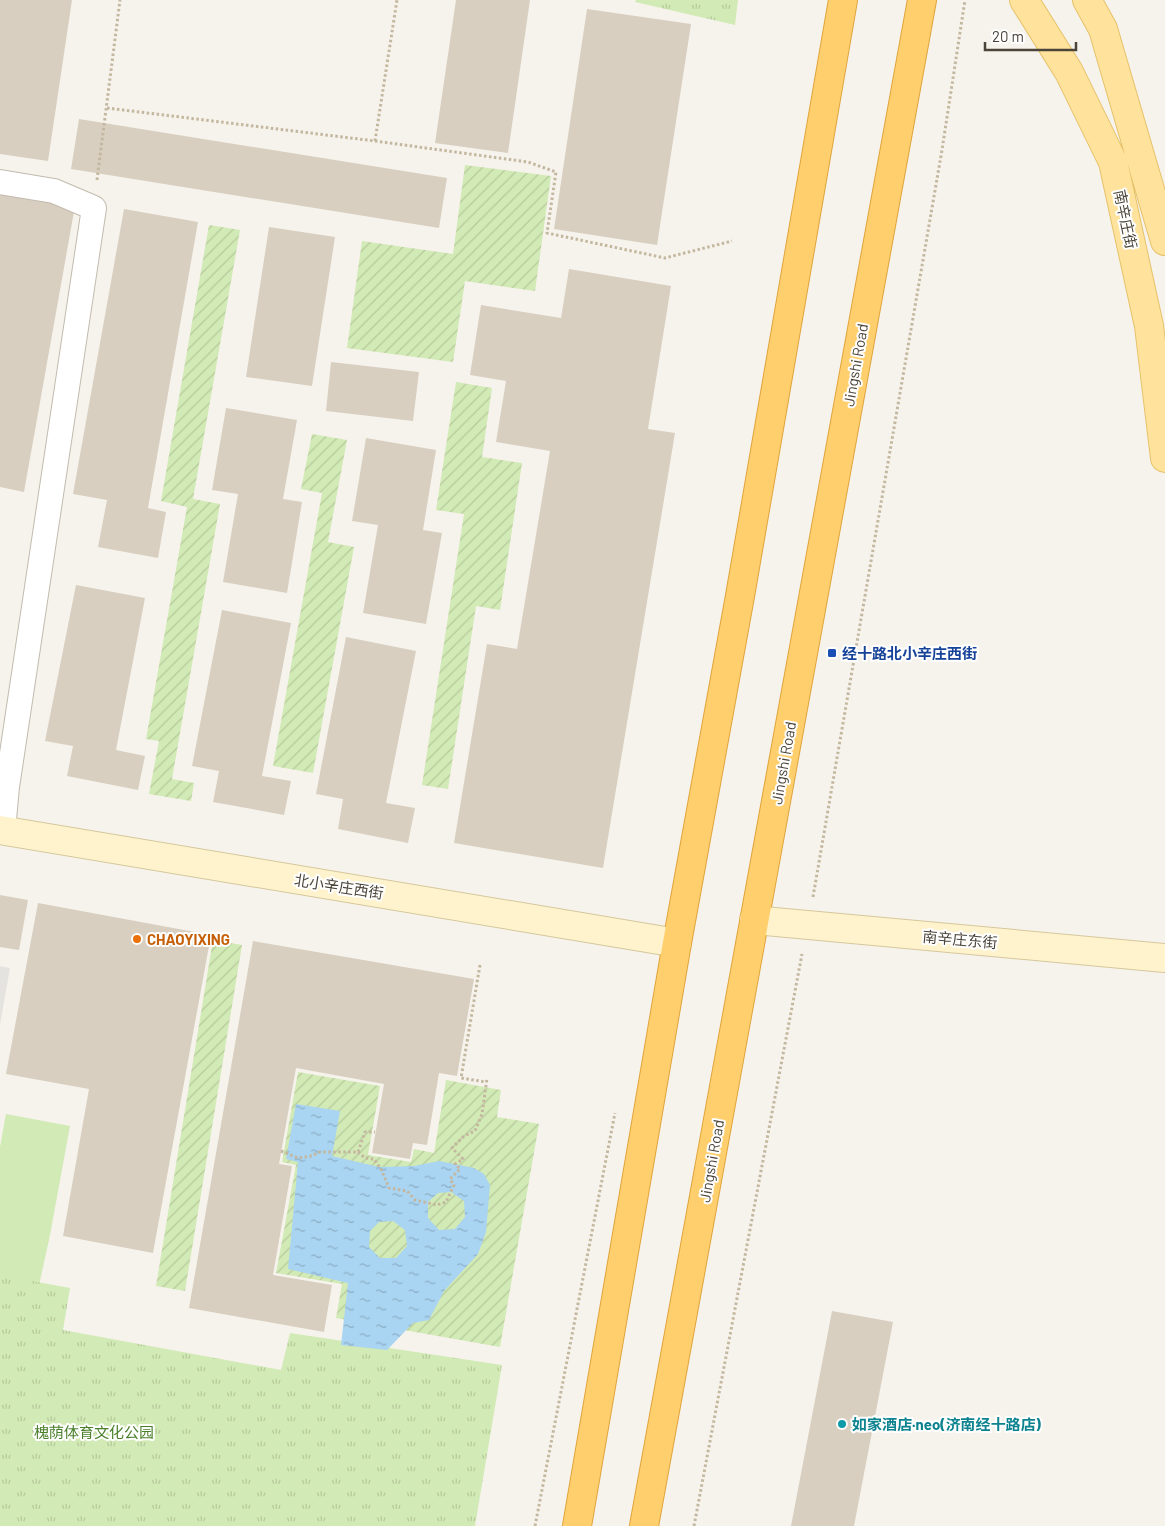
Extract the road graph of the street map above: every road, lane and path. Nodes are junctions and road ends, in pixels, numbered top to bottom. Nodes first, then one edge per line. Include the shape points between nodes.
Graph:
1 (120, 0) edge
2 (397, 0) edge
3 (844, 0) edge
4 (922, 0) edge
5 (965, 0) edge
6 (1024, 0) edge
7 (1087, 0) edge
8 (107, 108) junction
9 (375, 141) junction
10 (0, 182) edge
11 (94, 208) junction
12 (732, 240) dead end
13 (1165, 241) edge
14 (1165, 458) edge
15 (1, 830) edge
16 (754, 920) junction
17 (808, 925) junction
18 (677, 943) junction
19 (1165, 958) edge
20 (480, 965) dead end
21 (375, 1132) dead end
22 (282, 1151) dead end
23 (358, 1152) junction
24 (577, 1526) edge
25 (644, 1526) edge
26 (694, 1526) edge

1 - 8 path
2 - 9 path
3 - 18 highway
4 - 16 highway, Jingshi Road
5 - 17 path
6 - 14 main road, 南辛庄街 via 1069,72 1113,162 1149,326
7 - 13 main road, 南辛庄街 via 1102,30
8 - 9 path
8 - 11 path
9 - 12 path via 528,162 556,172 547,233 665,258
10 - 11 street via 54,191
11 - 15 street
15 - 18 main road, 北小辛庄西街
16 - 17 main road, 南辛庄东街
16 - 25 highway, Jingshi Road
17 - 19 main road, 南辛庄东街
17 - 26 path
18 - 24 highway
20 - 23 path via 461,1078 487,1080 482,1114 475,1131 464,1136 452,1148 463,1160 455,1164 460,1169 450,1178 454,1185 446,1202 430,1204 415,1200 407,1191 389,1188 374,1159 365,1158
21 - 23 path via 365,1132
22 - 23 path via 298,1158 318,1152

